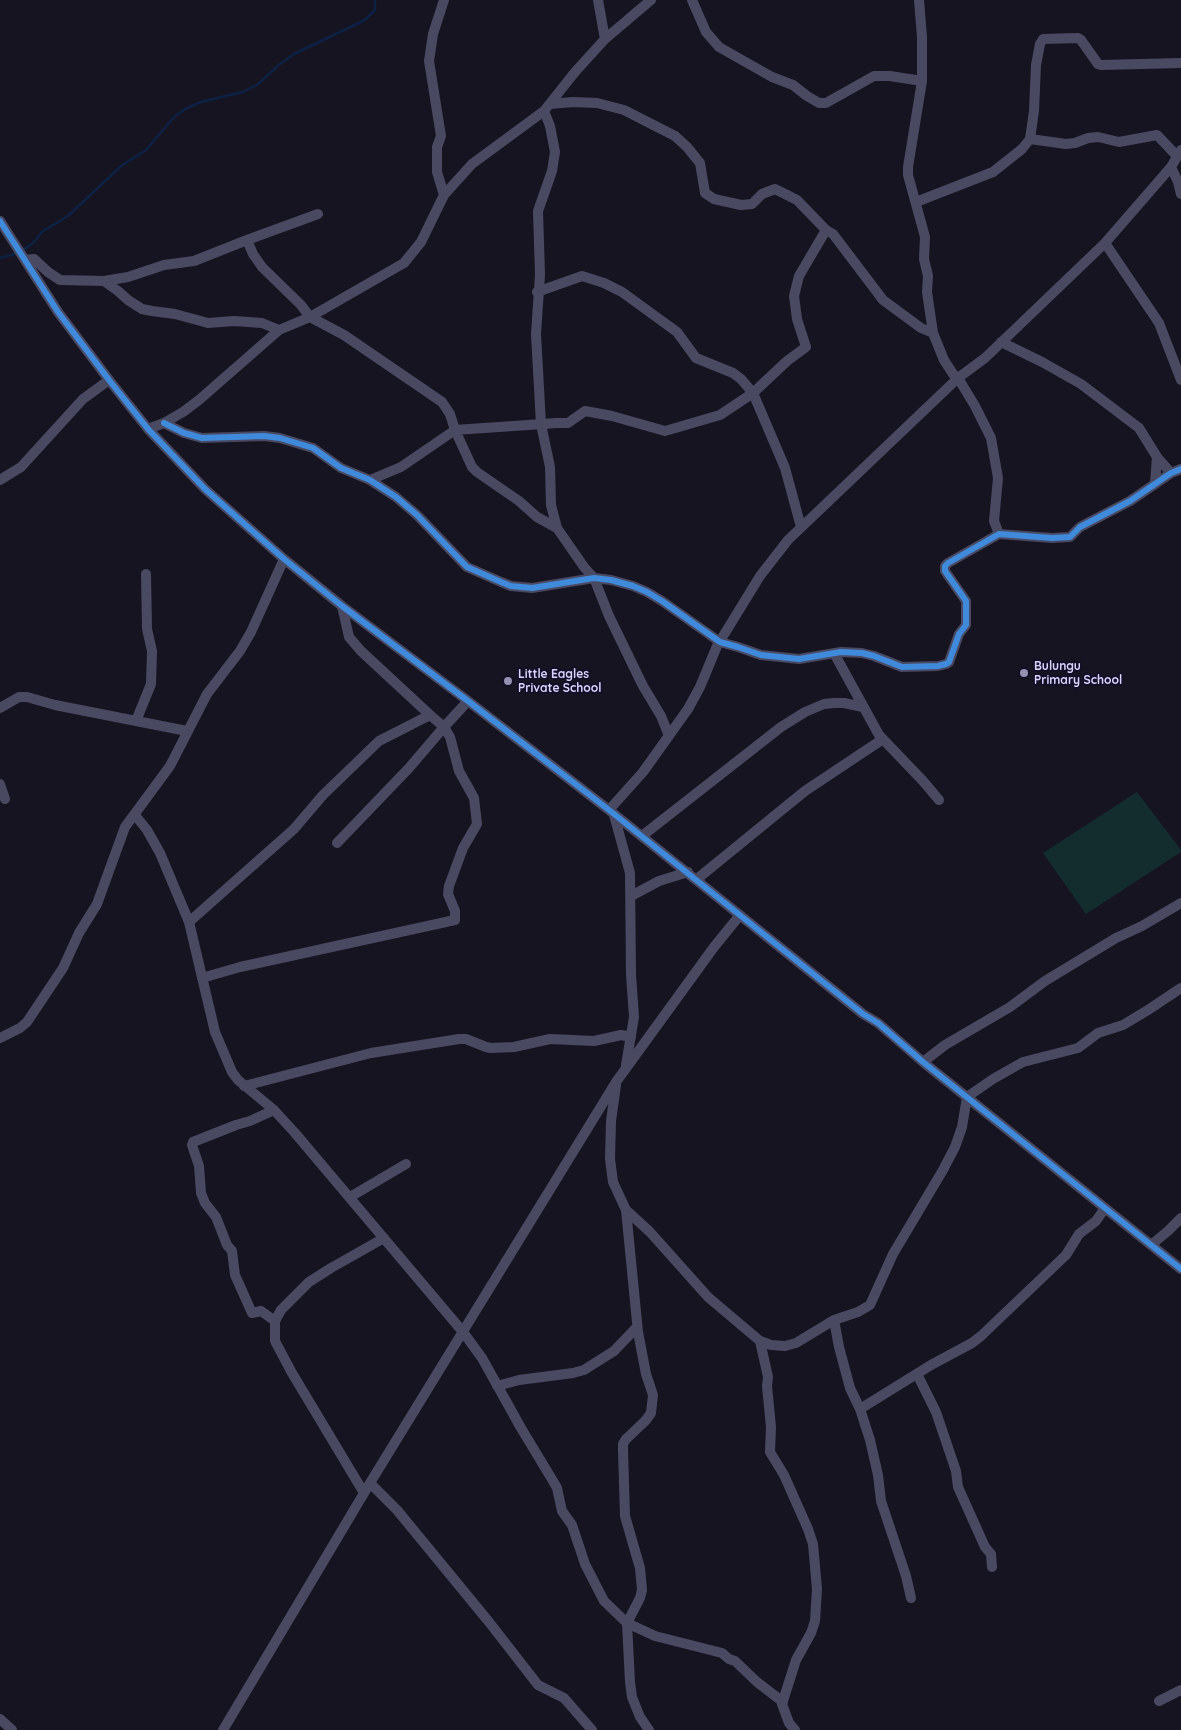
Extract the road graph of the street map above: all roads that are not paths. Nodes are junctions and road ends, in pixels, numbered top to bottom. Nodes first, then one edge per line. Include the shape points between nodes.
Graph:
1 (444, 0) edge
2 (598, 0) edge
3 (651, 0) edge
4 (692, 0) edge
5 (919, 0) edge
6 (605, 39) junction
7 (1181, 63) edge
8 (922, 82) junction
9 (547, 107) junction
10 (1030, 140) junction
11 (1179, 153) edge
12 (1171, 167) junction
13 (1181, 194) edge
14 (444, 195) junction
15 (916, 202) junction
16 (318, 214) dead end
17 (0, 221) edge
18 (826, 230) junction
19 (247, 240) junction
20 (1105, 242) junction
21 (24, 257) junction
22 (104, 281) junction
23 (538, 292) junction
24 (310, 317) junction
25 (279, 330) junction
26 (933, 332) junction
27 (1001, 342) junction
28 (958, 378) junction
29 (109, 380) junction
30 (1181, 380) edge
31 (753, 393) junction
32 (164, 423) junction
33 (541, 424) junction
34 (148, 429) junction
35 (455, 430) junction
36 (1158, 457) junction
37 (1181, 469) edge
38 (1170, 473) junction
39 (0, 480) edge
40 (370, 480) junction
41 (1155, 483) junction
42 (801, 527) junction
43 (557, 528) junction
44 (999, 534) junction
45 (284, 559) junction
46 (146, 574) dead end
47 (594, 578) junction
48 (342, 606) junction
49 (720, 642) junction
50 (834, 653) junction
51 (468, 701) junction
52 (863, 707) junction
53 (0, 708) edge
54 (430, 715) junction
55 (136, 721) junction
56 (444, 727) junction
57 (187, 732) junction
58 (669, 736) junction
59 (882, 739) junction
60 (0, 784) edge
61 (5, 799) dead end
62 (940, 800) dead end
63 (612, 813) junction
64 (135, 815) junction
65 (642, 836) junction
66 (337, 843) dead end
67 (692, 876) junction
68 (630, 896) junction
69 (1181, 903) edge
70 (740, 916) junction
71 (188, 922) junction
72 (202, 978) junction
73 (1181, 988) edge
74 (631, 1037) junction
75 (0, 1038) edge
76 (923, 1062) junction
77 (625, 1068) junction
78 (616, 1082) junction
79 (244, 1086) junction
80 (966, 1097) junction
81 (274, 1110) junction
82 (406, 1164) dead end
83 (350, 1197) junction
84 (1105, 1208) junction
85 (626, 1210) junction
86 (1181, 1218) edge
87 (384, 1238) junction
88 (1151, 1245) junction
89 (1181, 1269) edge
90 (834, 1320) junction
91 (275, 1321) junction
92 (637, 1327) junction
93 (462, 1332) junction
94 (760, 1341) junction
95 (917, 1374) junction
96 (497, 1386) junction
97 (860, 1409) junction
98 (370, 1483) junction
99 (364, 1493) junction
100 (992, 1567) dead end
101 (911, 1598) dead end
102 (627, 1623) junction
103 (1181, 1690) edge
104 (1159, 1701) dead end
105 (783, 1702) junction
106 (0, 1719) edge
107 (12, 1730) edge
108 (223, 1730) edge
109 (592, 1730) edge
110 (649, 1730) edge
111 (795, 1730) edge

1 - 14 street via 433,34 429,61 441,136 437,147 437,172
2 - 6 street
3 - 6 street
4 - 8 street via 706,32 719,47 793,85 819,103 826,103 874,76
5 - 8 street
6 - 9 street
7 - 10 street via 1102,65 1078,38 1043,39 1036,65
8 - 15 street via 908,167
9 - 14 street via 472,164
9 - 18 street via 573,102 597,103 624,110 675,136 687,147 700,163 705,193 714,199 752,204 762,194 775,189 797,200
9 - 23 street via 555,152 538,212
10 - 11 street via 1066,144 1098,137 1119,142 1157,135
10 - 15 street via 993,172
11 - 12 street
12 - 13 street
12 - 20 street
14 - 24 street via 421,242 404,263
15 - 26 street via 925,237 924,259
16 - 19 street
17 - 21 street
18 - 26 street via 833,234 880,297 921,328
18 - 31 street via 799,276 794,296 797,319 807,344
19 - 22 street via 194,261 164,265
19 - 24 street via 262,267
20 - 27 street
20 - 30 street via 1160,323
21 - 22 street via 34,259 60,280
21 - 29 street via 58,312
22 - 25 street via 128,300 152,311 208,323 262,322
23 - 31 street via 582,276 604,283 678,332 696,358 733,373
23 - 33 street via 536,341
24 - 25 street
24 - 35 street via 344,335 442,402
25 - 32 street via 199,400
26 - 28 street via 944,360
27 - 28 street
27 - 36 street via 1081,384 1139,428
28 - 42 street
28 - 44 street via 991,438 998,478 994,521
29 - 34 street
29 - 39 street via 83,399 21,467
31 - 33 street via 720,415 664,431 585,411 568,424
31 - 42 street via 785,468
32 - 34 street
32 - 40 street via 202,438 280,438 313,448 347,471
33 - 35 street
33 - 43 street via 550,466 551,505
34 - 45 street via 205,489
35 - 40 street via 401,466
35 - 43 street via 477,472
36 - 38 street
36 - 41 street
37 - 38 street
38 - 41 street
40 - 47 street via 417,515 464,564 476,572 511,586 532,588
41 - 44 street via 1070,537
42 - 49 street via 760,576
43 - 47 street
44 - 50 street via 945,566 966,604 966,625 958,634 949,662 938,666 902,668 874,656
45 - 48 street
45 - 57 street via 251,632 207,694
46 - 55 street via 151,684
47 - 49 street via 647,592
47 - 58 street via 609,616
48 - 51 street
48 - 54 street via 349,637
49 - 50 street via 791,659
49 - 58 street via 700,687
50 - 52 street
51 - 56 street
51 - 63 street
52 - 59 street
52 - 65 street via 834,702 824,704 781,726
53 - 55 street via 19,697 27,697
54 - 56 street
54 - 71 street via 379,741 323,794 294,829
55 - 57 street
56 - 66 street
56 - 72 street via 459,771 474,798 476,824 449,886 455,920
57 - 64 street via 170,766
58 - 63 street
59 - 62 street
59 - 67 street via 798,796
60 - 61 street
63 - 65 street
63 - 68 street via 630,873
64 - 71 street via 160,853
64 - 75 street via 125,827 98,904 79,933 63,968 27,1022
65 - 67 street
67 - 68 street via 654,883
67 - 70 street
68 - 74 street via 634,1016
69 - 76 street via 1045,981
70 - 76 street
70 - 77 street
71 - 72 street
72 - 79 street via 215,1032 232,1072
73 - 80 street via 1123,1024 1098,1033 1078,1048 1023,1062
74 - 77 street
74 - 79 street via 621,1035 594,1041 550,1039 491,1048 459,1039 371,1052
76 - 80 street
77 - 78 street
78 - 85 street via 610,1159 613,1182
78 - 93 street
79 - 81 street
80 - 84 street
80 - 90 street via 955,1148 893,1254 875,1296 865,1309
81 - 83 street
81 - 91 street via 192,1145 199,1166 202,1198 216,1217 230,1246 235,1275 246,1302 252,1313 261,1311
82 - 83 street
83 - 87 street
84 - 88 street
84 - 95 street via 1096,1221 1079,1234 1066,1255 981,1336
85 - 92 street
85 - 94 street via 708,1297
86 - 88 street
87 - 91 street via 310,1282 281,1310
87 - 93 street
88 - 89 street
90 - 94 street via 796,1343 785,1346
90 - 97 street via 850,1388
91 - 99 street via 275,1341
92 - 96 street via 614,1351 584,1370
92 - 102 street via 653,1401 651,1412 623,1444 625,1516 640,1568 642,1590
93 - 96 street via 482,1358
93 - 98 street
94 - 105 street via 768,1376 770,1452 808,1529 817,1589 815,1621 796,1660
95 - 97 street
95 - 100 street via 936,1412 956,1471 958,1487 991,1554
96 - 102 street via 554,1481 562,1511 572,1525 585,1564 600,1594
97 - 101 street via 878,1475 881,1501
98 - 99 street
98 - 109 street via 398,1510 538,1685 564,1698
99 - 108 street
102 - 105 street via 655,1636 722,1653
102 - 110 street via 632,1696
103 - 104 street
105 - 111 street via 789,1723
106 - 107 street

